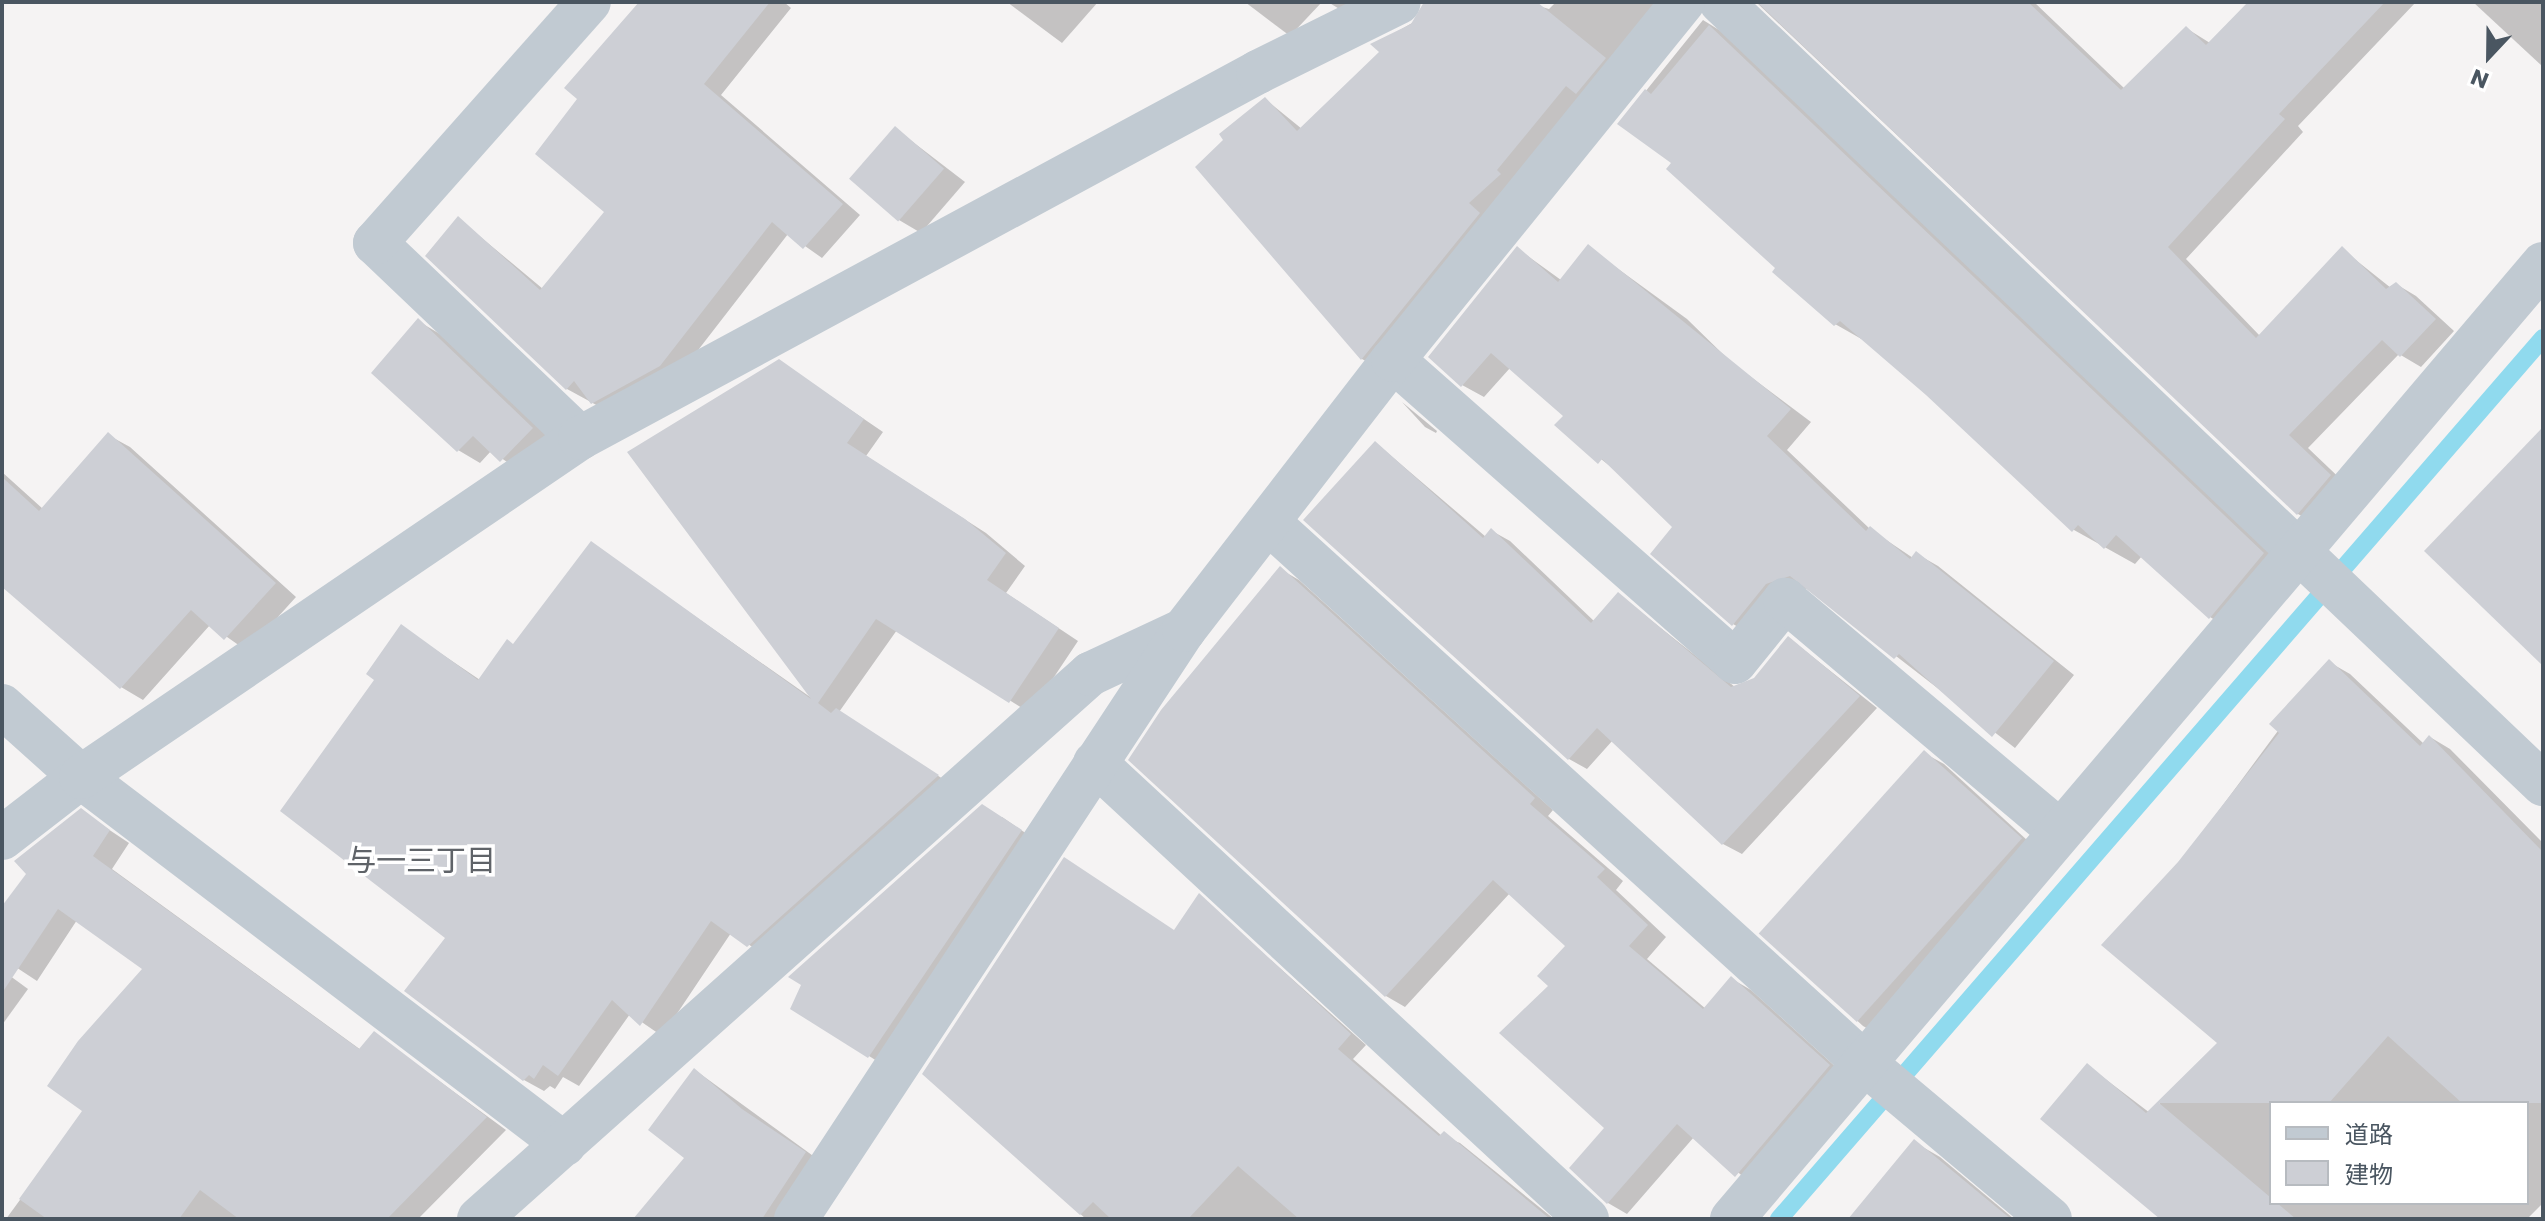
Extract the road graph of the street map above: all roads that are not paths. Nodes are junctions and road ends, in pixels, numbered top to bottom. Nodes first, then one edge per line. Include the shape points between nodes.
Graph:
1 (589, 2) edge
2 (1399, 2) edge
3 (1683, 2) edge
4 (1721, 2) edge
5 (2543, 264) edge
6 (1393, 360) junction
7 (580, 438) junction
8 (1269, 523) junction
9 (2297, 549) junction
10 (1184, 630) junction
11 (2, 706) edge
12 (1095, 763) junction
13 (81, 777) junction
14 (2543, 784) edge
15 (2058, 830) junction
16 (2, 838) edge
17 (1863, 1062) junction
18 (564, 1144) junction
19 (479, 1219) edge
20 (796, 1219) edge
21 (1587, 1219) edge
22 (1732, 1219) edge
23 (2050, 1219) edge

1 - 7 street via 375,243
2 - 7 street via 1244,79
3 - 6 street
4 - 9 street
5 - 9 street
6 - 8 street
6 - 15 street via 1735,662 1785,600
7 - 13 street
8 - 10 street
8 - 17 street
9 - 14 street
9 - 15 street
10 - 12 street
10 - 18 street via 1090,674
11 - 13 street
12 - 20 street
12 - 21 street
13 - 16 street
13 - 18 street
15 - 17 street
17 - 22 street
17 - 23 street
18 - 19 street

